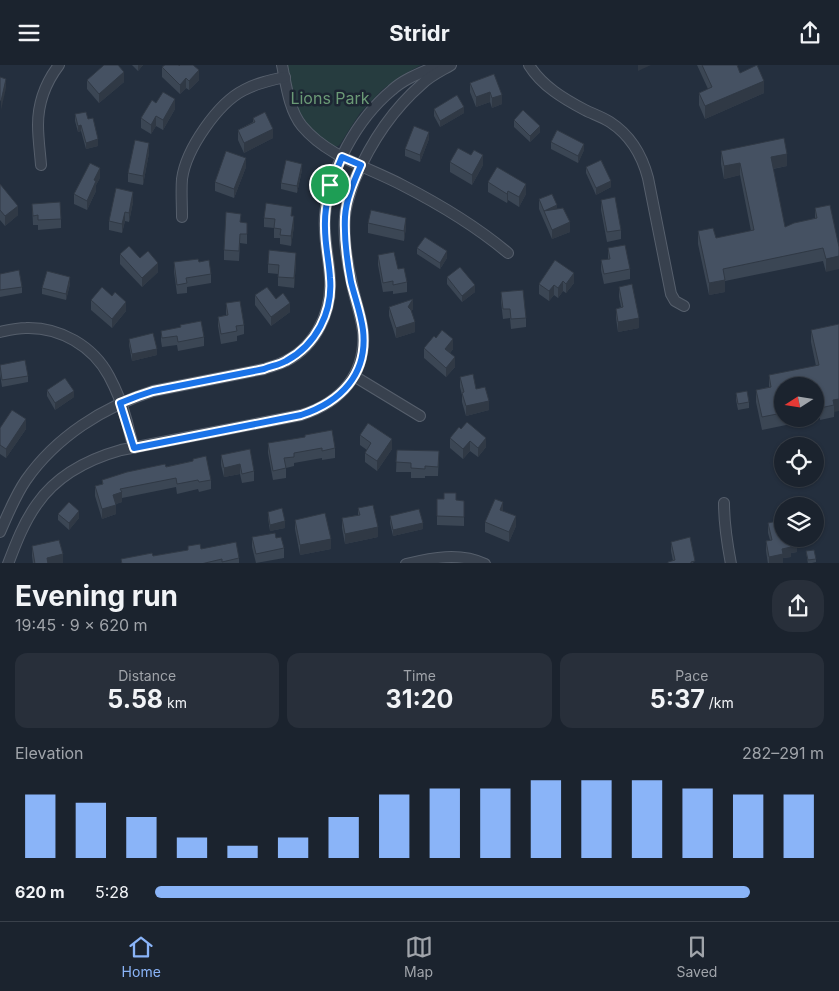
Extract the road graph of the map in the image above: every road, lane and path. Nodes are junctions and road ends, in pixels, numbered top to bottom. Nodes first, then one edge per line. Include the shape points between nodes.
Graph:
1 (59, 65) edge
2 (282, 65) edge
3 (439, 65) edge
4 (451, 65) edge
5 (528, 65) edge
6 (285, 77) junction
7 (342, 157) junction
8 (42, 165) dead end
9 (361, 165) junction
10 (182, 217) dead end
11 (508, 253) dead end
12 (684, 307) dead end
13 (0, 333) edge
14 (354, 376) junction
15 (120, 403) junction
16 (420, 416) dead end
17 (134, 448) junction
18 (724, 503) dead end
19 (0, 532) edge
20 (8, 563) edge
21 (406, 563) edge
22 (485, 563) edge
23 (731, 563) edge

1 - 8 street via 46,85 39,111
2 - 6 street
3 - 7 street via 392,89 367,116
4 - 9 street via 423,82 398,107 378,133
5 - 12 street via 558,94 624,133 637,150 648,178 671,293 675,301
6 - 7 street via 288,96 301,125 316,141
6 - 10 street via 244,90 226,103 210,122 198,139 182,177
7 - 9 street
7 - 15 street via 330,185 326,205 330,298 325,317 308,345 279,364 264,369 153,391
9 - 11 street via 449,211
9 - 14 street via 345,216 348,265 363,331 362,358
13 - 15 street via 33,328 62,334 80,344 92,353 109,375
14 - 16 street
14 - 17 street via 334,399 310,412
15 - 17 street
15 - 19 street via 75,429 46,457 26,480
17 - 20 street via 79,466 52,486 26,522
18 - 23 street
21 - 22 street via 448,557

